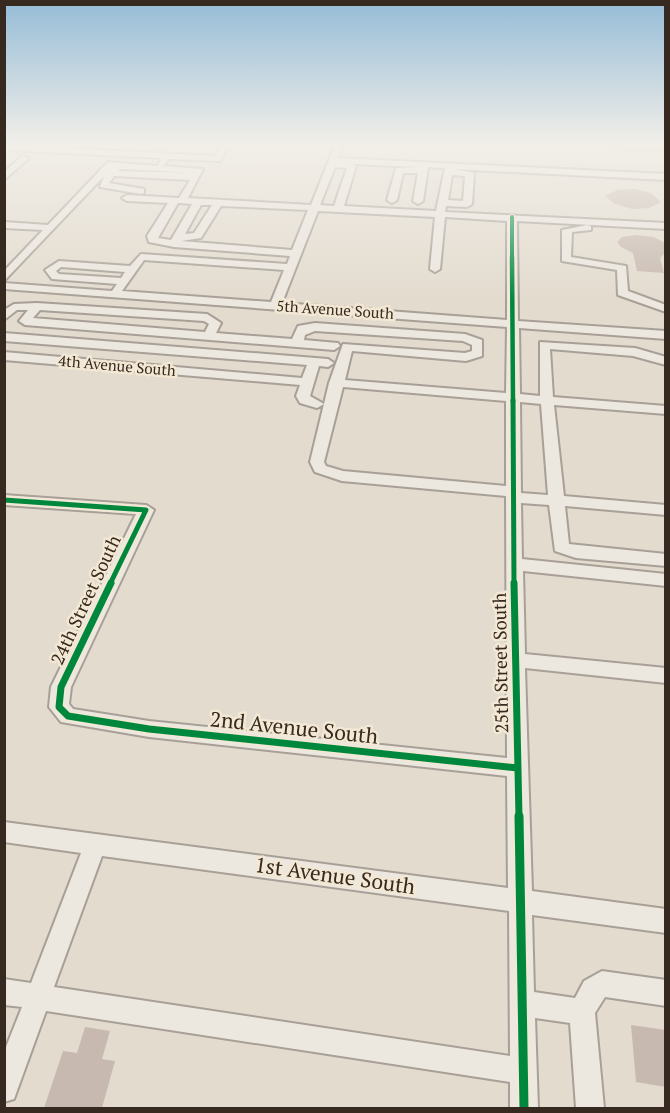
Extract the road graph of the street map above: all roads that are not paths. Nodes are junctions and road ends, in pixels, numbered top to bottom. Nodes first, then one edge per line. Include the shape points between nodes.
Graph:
1 (84, 197) edge
2 (136, 197) edge
3 (182, 197) edge
4 (193, 197) edge
5 (318, 197) edge
6 (342, 197) edge
7 (405, 197) edge
8 (407, 197) edge
9 (445, 197) edge
10 (468, 197) edge
11 (127, 198) dead end
12 (405, 200) junction
13 (198, 201) junction
14 (219, 202) junction
15 (444, 202) junction
16 (314, 207) junction
17 (338, 208) junction
18 (389, 211) junction
19 (440, 214) junction
20 (512, 217) junction
21 (4, 225) edge
22 (666, 226) edge
23 (51, 228) junction
24 (666, 233) edge
25 (176, 240) junction
26 (297, 253) junction
27 (290, 267) junction
28 (133, 269) junction
29 (435, 269) dead end
30 (4, 278) edge
31 (124, 282) junction
32 (4, 286) edge
33 (115, 294) junction
34 (37, 306) junction
35 (275, 306) junction
36 (666, 309) edge
37 (4, 317) edge
38 (25, 321) junction
39 (514, 322) junction
40 (666, 335) edge
41 (209, 336) junction
42 (299, 337) junction
43 (6, 347) edge
44 (340, 347) junction
45 (666, 361) edge
46 (314, 362) junction
47 (335, 364) junction
48 (307, 382) junction
49 (336, 383) junction
50 (514, 399) junction
51 (547, 401) junction
52 (323, 404) junction
53 (666, 410) edge
54 (514, 494) junction
55 (4, 500) edge
56 (557, 501) junction
57 (666, 510) edge
58 (666, 560) edge
59 (514, 564) junction
60 (666, 580) edge
61 (516, 660) junction
62 (666, 676) edge
63 (68, 716) joint
64 (518, 768) junction
65 (4, 832) edge
66 (95, 844) junction
67 (520, 901) junction
68 (666, 921) edge
69 (4, 992) edge
70 (666, 993) edge
71 (38, 997) junction
72 (521, 1003) junction
73 (582, 1012) junction
74 (523, 1071) junction
75 (4, 1089) edge
76 (524, 1108) edge
77 (590, 1108) edge

1 - 23 street
2 - 11 street
3 - 25 street via 152,236 153,240
4 - 13 street
5 - 16 street
6 - 17 street
7 - 12 street
8 - 12 street
9 - 15 street
10 - 15 street via 467,204
12 - 15 street
12 - 18 street
13 - 14 street
13 - 25 street
14 - 16 street
14 - 25 street via 197,236
15 - 19 street
16 - 17 street
16 - 26 street
17 - 18 street
18 - 19 street
19 - 20 street
19 - 29 street
20 - 22 street
20 - 39 street, 25th Street South
21 - 23 street
23 - 30 street
24 - 36 street via 567,230 566,259 622,268 622,293
25 - 26 street
26 - 27 street
27 - 28 street via 141,257
27 - 35 street
28 - 31 street
28 - 31 street via 59,264 50,270 56,277
31 - 33 street
32 - 33 street, 5th Avenue South
33 - 35 street, 5th Avenue South
34 - 37 street via 14,307
34 - 38 street
34 - 41 street via 207,318 215,323
35 - 39 street, 5th Avenue South
38 - 41 street
38 - 43 street
39 - 40 street, 5th Avenue South
39 - 50 street, 25th Street South
41 - 42 street
42 - 44 street
42 - 44 street via 302,330 315,327 465,338 478,343 479,348 478,353 466,357
43 - 46 street
43 - 48 street, 4th Avenue South
44 - 47 street
45 - 51 street via 635,352 544,345
46 - 47 street
46 - 48 street
47 - 49 street
48 - 52 street via 304,400
49 - 50 street
49 - 52 street
50 - 51 street
50 - 54 street, 25th Street South
51 - 53 street
51 - 56 street
52 - 54 street via 317,462 328,474
54 - 56 street
54 - 59 street, 25th Street South
55 - 63 street, 24th Street South via 146,510 62,687 58,707
56 - 57 street
56 - 58 street via 561,547 576,552
59 - 60 street
59 - 61 street, 25th Street South
61 - 62 street
61 - 64 street, 25th Street South
63 - 64 street, 2nd Avenue South via 148,729
64 - 67 street, 25th Street South
65 - 66 street, 1st Avenue South
66 - 67 street, 1st Avenue South
66 - 71 street
67 - 68 street, 1st Avenue South
67 - 72 street, 25th Street South
69 - 71 street
70 - 73 street via 602,984 593,990
71 - 74 street
71 - 75 street
72 - 73 street
72 - 74 street, 25th Street South
73 - 77 street
74 - 76 street, 25th Street South

